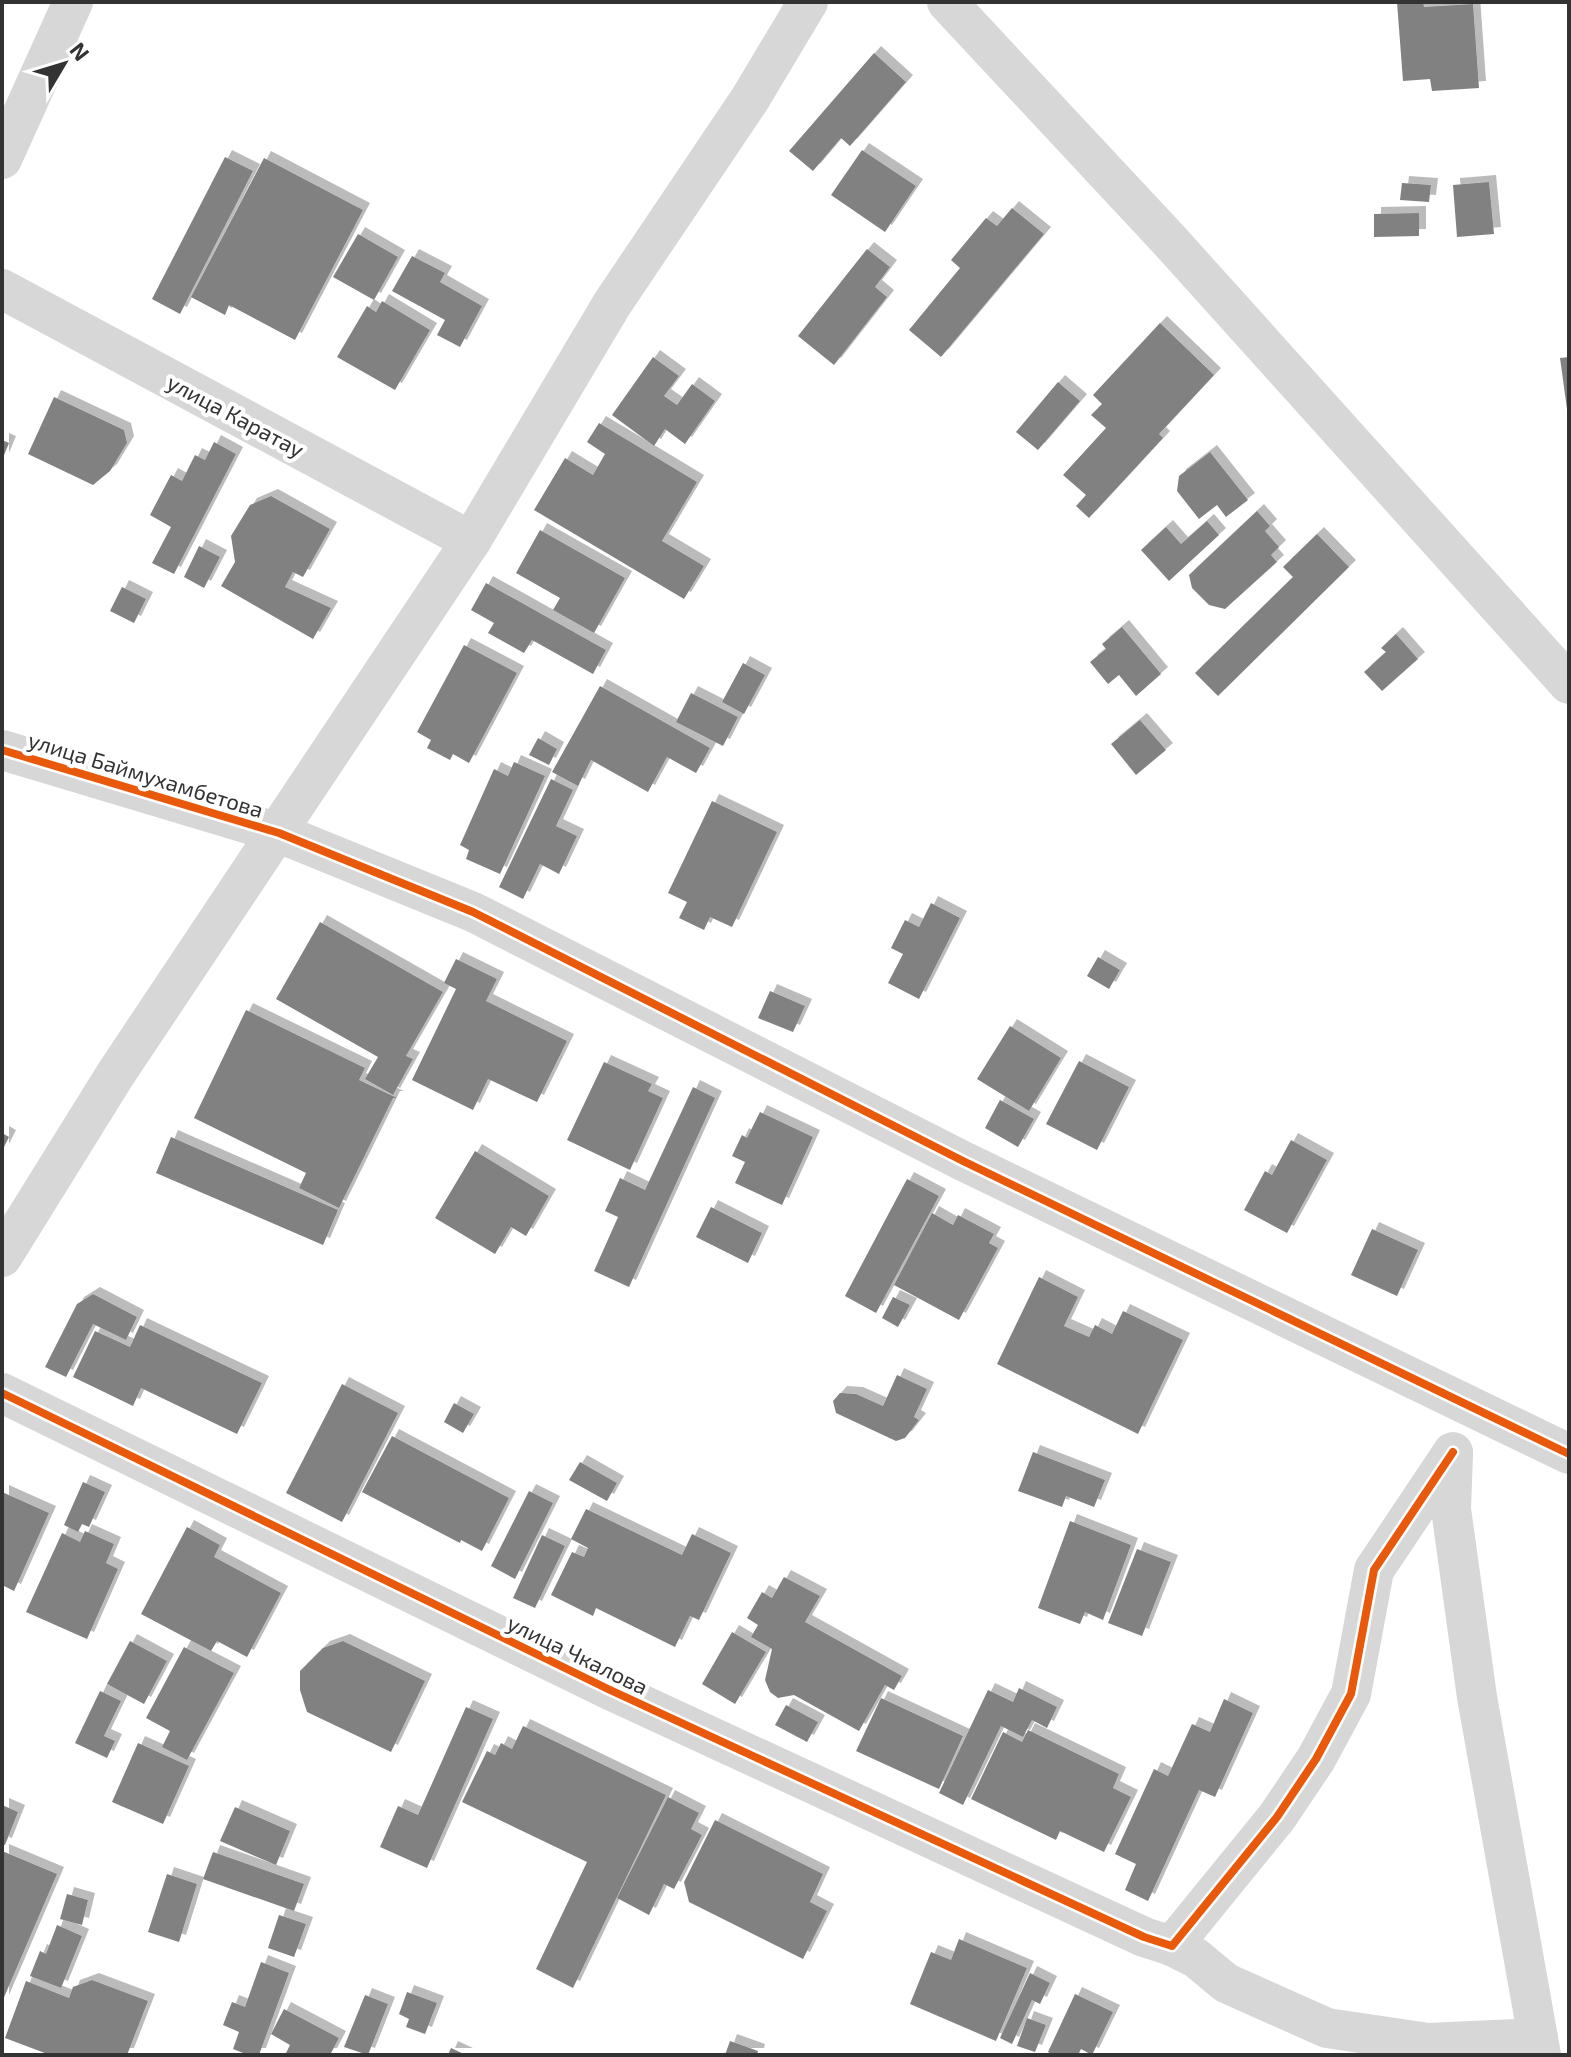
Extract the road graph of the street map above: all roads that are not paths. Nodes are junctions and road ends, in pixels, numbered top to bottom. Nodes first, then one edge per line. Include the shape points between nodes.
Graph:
1 (73, 2) edge
2 (808, 2) edge
3 (947, 2) edge
4 (2, 159) edge
5 (2, 289) edge
6 (471, 541) junction
7 (1569, 684) edge
8 (2, 750) edge
9 (279, 833) junction
10 (2, 1257) edge
11 (2, 1393) edge
12 (1464, 1403) junction
13 (1453, 1452) junction
14 (1569, 1454) edge
15 (1158, 1942) junction
16 (1539, 2047) edge

1 - 4 street
2 - 6 street via 750,99 612,304
3 - 7 street
5 - 6 street, улица Каратау
6 - 9 street
8 - 9 street, улица Баймухамбетова
9 - 10 street via 115,1075
9 - 12 street, улица Баймухамбетова via 473,912 963,1161
11 - 15 street, улица Чкалова via 608,1689
12 - 13 street
12 - 14 street, улица Баймухамбетова
13 - 15 street via 1374,1570 1351,1694 1316,1759 1277,1817
13 - 16 street via 1451,1509 1477,1697
15 - 16 street, улица Чкалова via 1196,1958 1226,1983 1327,2028 1428,2043

